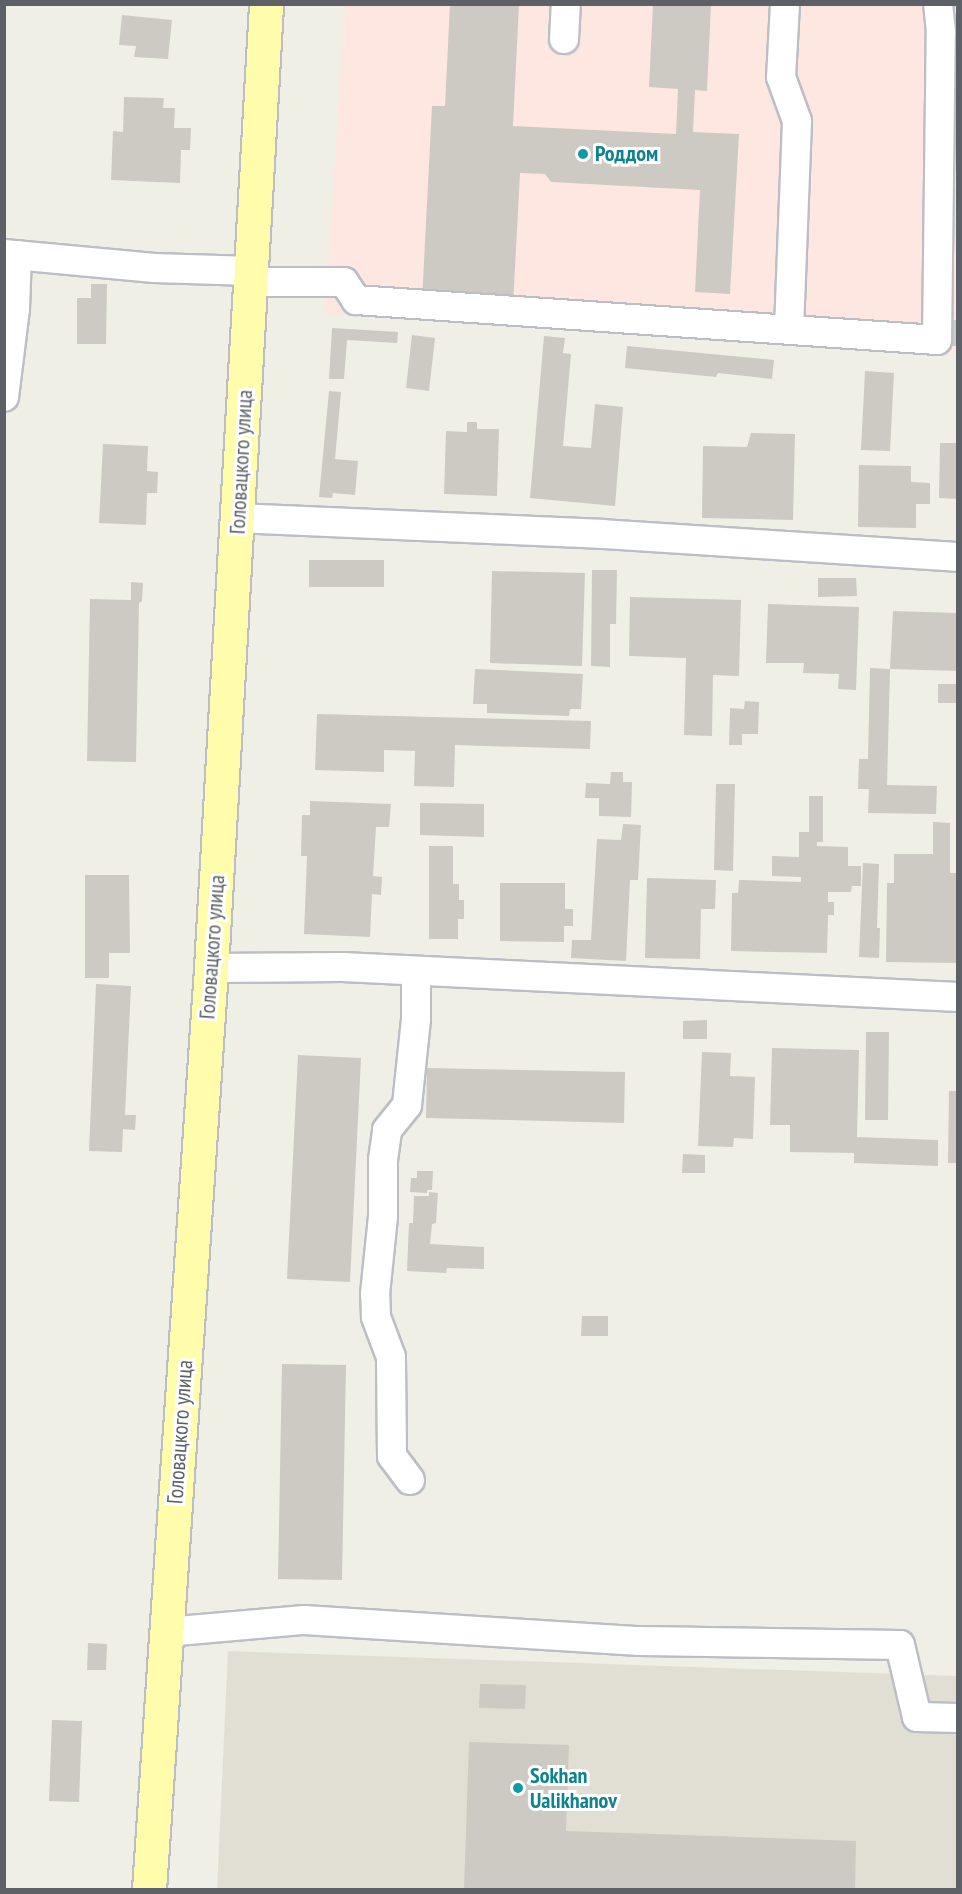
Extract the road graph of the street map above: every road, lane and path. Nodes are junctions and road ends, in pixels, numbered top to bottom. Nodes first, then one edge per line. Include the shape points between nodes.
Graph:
1 (266, 4) edge
2 (566, 4) edge
3 (786, 4) edge
4 (939, 4) edge
5 (564, 39) dead end
6 (11, 255) edge
7 (252, 276) junction
8 (789, 330) junction
9 (4, 397) edge
10 (238, 518) junction
11 (957, 557) edge
12 (211, 968) junction
13 (416, 971) junction
14 (957, 997) edge
15 (410, 1480) dead end
16 (166, 1632) junction
17 (957, 1718) edge
18 (149, 1890) edge

1 - 7 main road, Головацкого улица
2 - 5 street
3 - 8 street via 781,77 797,121
4 - 8 street via 937,340
6 - 7 street
6 - 9 street via 15,309
7 - 8 street via 344,282 356,300
7 - 10 main road, Головацкого улица
10 - 11 street via 615,535
10 - 12 main road, Головацкого улица
12 - 13 street
12 - 16 main road, Головацкого улица
13 - 14 street
13 - 15 street via 416,1018 407,1105 387,1130 383,1160 383,1218 375,1294 376,1317 391,1357 392,1456
16 - 17 street via 304,1620 639,1641 900,1645 917,1717
16 - 18 main road, Головацкого улица

